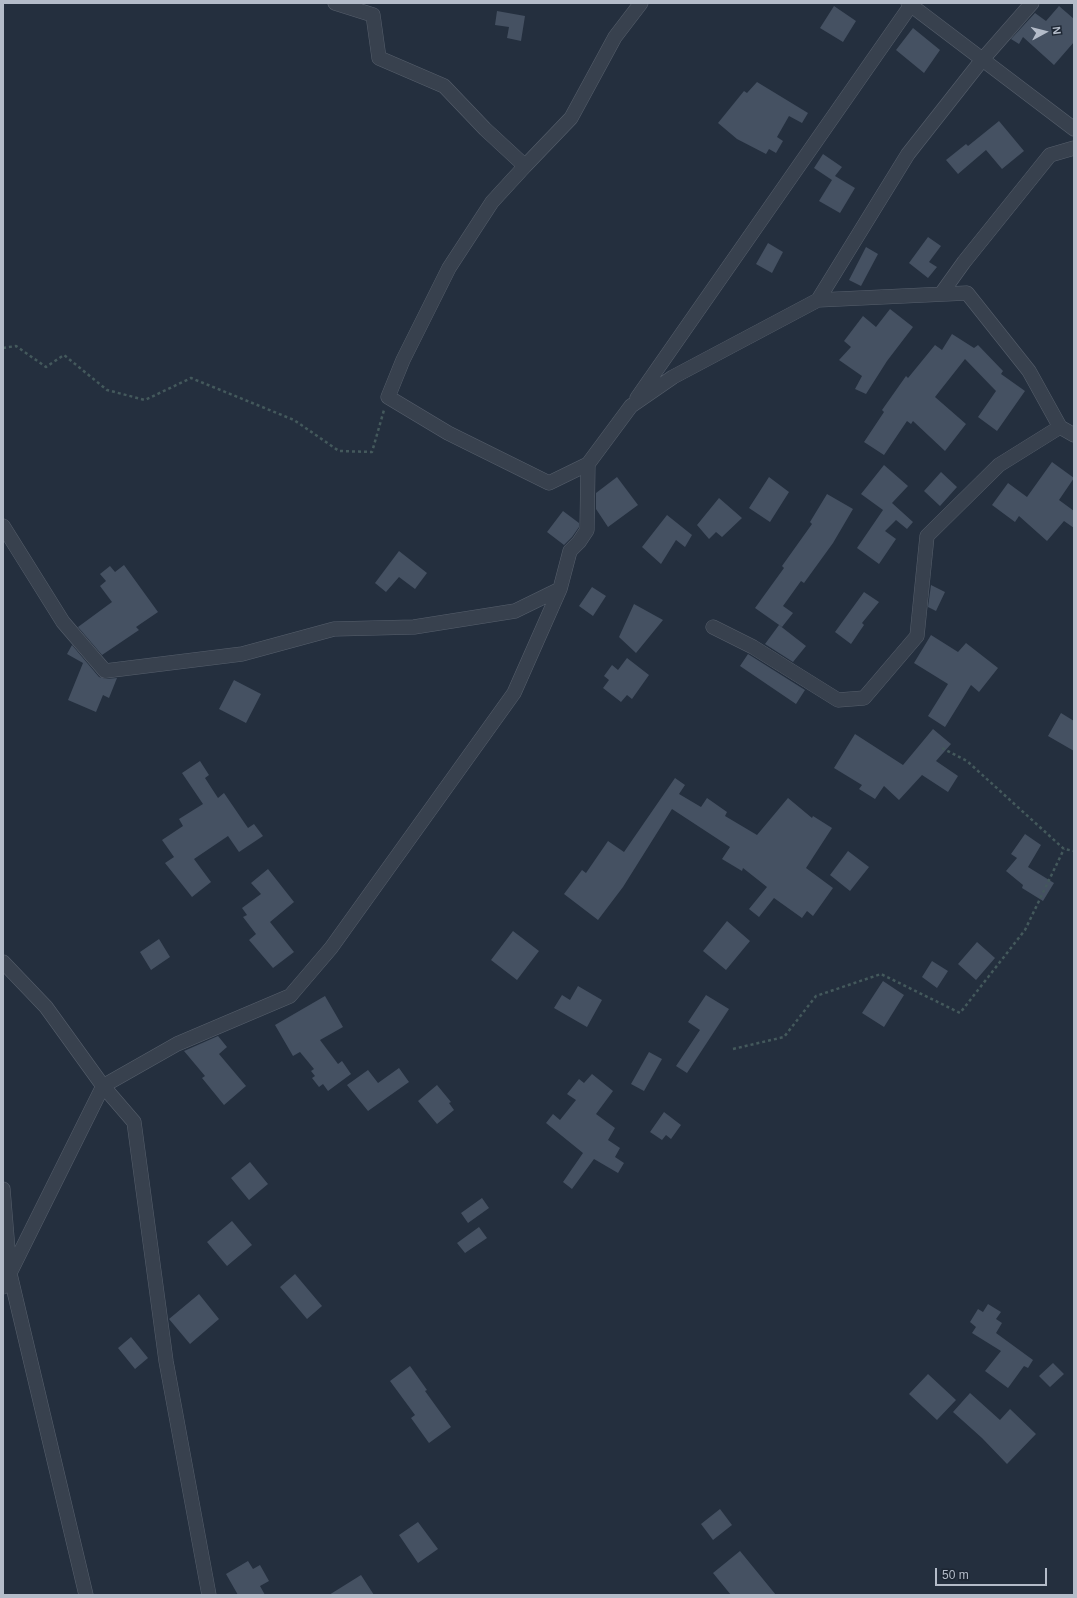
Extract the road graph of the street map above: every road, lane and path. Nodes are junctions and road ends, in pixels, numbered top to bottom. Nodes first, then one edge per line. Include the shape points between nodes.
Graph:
1 (335, 3) edge
2 (641, 3) edge
3 (1032, 3) edge
4 (909, 4) edge
5 (982, 60) junction
6 (1074, 128) edge
7 (1074, 148) edge
8 (525, 166) junction
9 (941, 294) junction
10 (818, 300) junction
11 (3, 348) edge
12 (388, 397) junction
13 (631, 406) junction
14 (1060, 427) junction
15 (1074, 436) edge
16 (588, 464) junction
17 (3, 526) edge
18 (560, 589) junction
19 (714, 627) dead end
20 (942, 748) dead end
21 (1064, 849) junction
22 (1074, 851) edge
23 (3, 962) edge
24 (733, 1049) dead end
25 (103, 1086) junction
26 (3, 1189) edge
27 (10, 1274) junction
28 (3, 1287) edge
29 (86, 1595) edge
30 (209, 1595) edge

1 - 8 street via 373,15 379,58 444,86
2 - 8 street via 615,37 571,118
3 - 5 street
4 - 5 street
4 - 13 street
5 - 6 street
5 - 10 street via 908,154
7 - 9 street via 1050,155
8 - 12 street via 492,202 449,268 403,360
9 - 10 street
9 - 14 street via 967,293 1029,371
10 - 13 street via 673,377
11 - 12 path via 16,346 46,368 64,355 107,390 145,400 191,378 294,420 339,451 372,452
12 - 16 street via 448,433 549,483
13 - 16 street
14 - 15 street
14 - 19 street via 999,465 927,536 917,636 864,698 838,700 752,647
16 - 18 street via 587,530 570,551
17 - 18 street via 63,622 105,671 242,654 334,628 414,627 515,611
18 - 25 street via 514,693 331,948 290,996 177,1044
20 - 21 path via 967,761
21 - 22 path
21 - 24 path via 1026,930 960,1014 881,974 816,996 784,1037
23 - 25 street via 46,1007
25 - 27 street
25 - 30 street via 134,1122 166,1361
26 - 27 street
27 - 28 street
27 - 29 street

